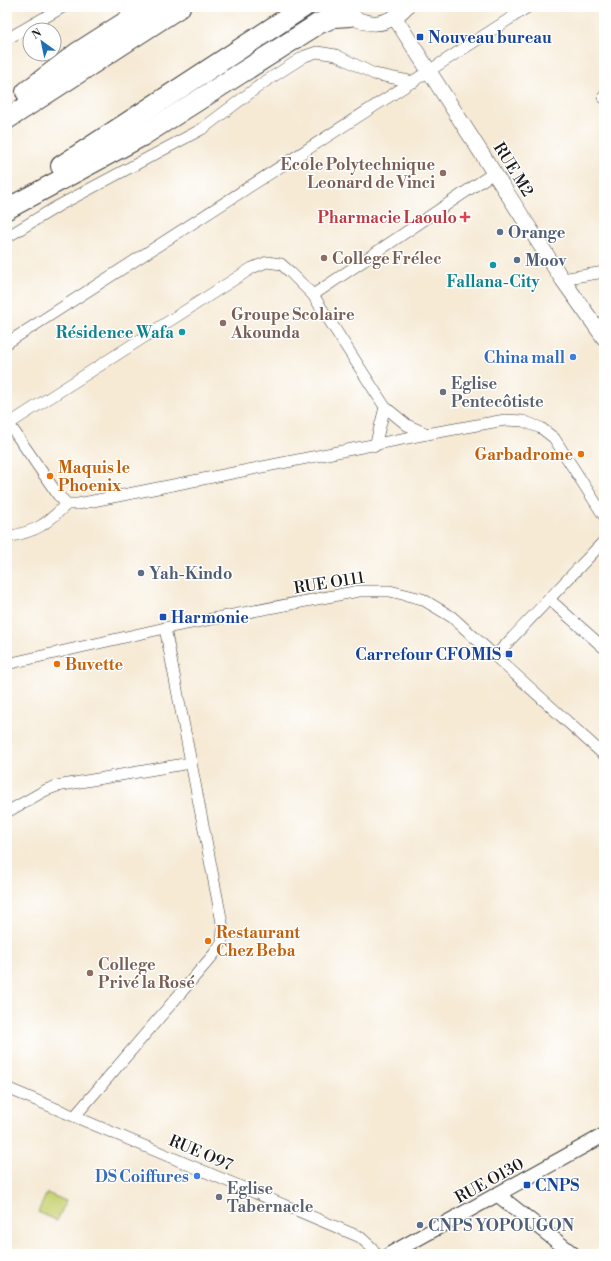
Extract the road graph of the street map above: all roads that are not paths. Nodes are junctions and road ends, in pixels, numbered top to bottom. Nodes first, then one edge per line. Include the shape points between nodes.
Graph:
1 (63, 7) edge
2 (149, 7) edge
3 (180, 7) edge
4 (304, 7) edge
5 (406, 7) edge
6 (528, 7) edge
7 (344, 12) edge
8 (395, 18) junction
9 (7, 39) edge
10 (430, 71) junction
11 (414, 82) junction
12 (7, 106) edge
13 (7, 119) edge
14 (495, 172) junction
15 (7, 200) edge
16 (7, 209) edge
17 (7, 237) edge
18 (604, 272) edge
19 (562, 278) junction
20 (313, 295) junction
21 (604, 338) edge
22 (7, 343) edge
23 (385, 407) junction
24 (8, 425) edge
25 (427, 434) junction
26 (375, 446) junction
27 (67, 504) junction
28 (604, 516) edge
29 (7, 537) edge
30 (604, 541) edge
31 (550, 600) junction
32 (165, 628) junction
33 (602, 642) edge
34 (496, 655) junction
35 (7, 664) edge
36 (604, 755) edge
37 (190, 763) junction
38 (7, 812) edge
39 (7, 1088) edge
40 (75, 1116) junction
41 (604, 1135) edge
42 (498, 1195) junction
43 (376, 1254) edge
44 (390, 1254) edge
45 (573, 1254) edge

1 - 9 street
2 - 12 highway via 77,54
3 - 13 highway
4 - 15 highway
5 - 8 main road
6 - 10 street
7 - 8 main road via 368,23
7 - 16 highway via 318,24 142,136
8 - 10 main road, RUE M2
10 - 11 street
10 - 14 main road, RUE M2
11 - 17 street via 374,74 336,54 316,52 305,56 269,79 202,129 58,206
11 - 22 street
14 - 19 main road, RUE M2
14 - 20 street
18 - 19 street
19 - 21 main road, RUE M2
20 - 23 street
20 - 24 street via 281,264 267,262 252,268
23 - 25 street via 407,425
23 - 26 street
24 - 27 street
25 - 26 street
25 - 28 street via 504,420 523,421 541,428 554,438
26 - 27 street via 78,504
27 - 29 street via 42,526 28,533
30 - 31 street
31 - 33 street
31 - 34 street
32 - 34 street, RUE O111 via 359,591 390,591 422,599 452,617
32 - 35 street, RUE O111
32 - 37 street
34 - 36 street, RUE O111
37 - 38 street via 57,786
37 - 40 street via 223,928 222,942
39 - 40 street, RUE O97
40 - 43 street, RUE O97 via 360,1237
41 - 42 street, RUE O130
42 - 44 street, RUE O130
42 - 45 street

